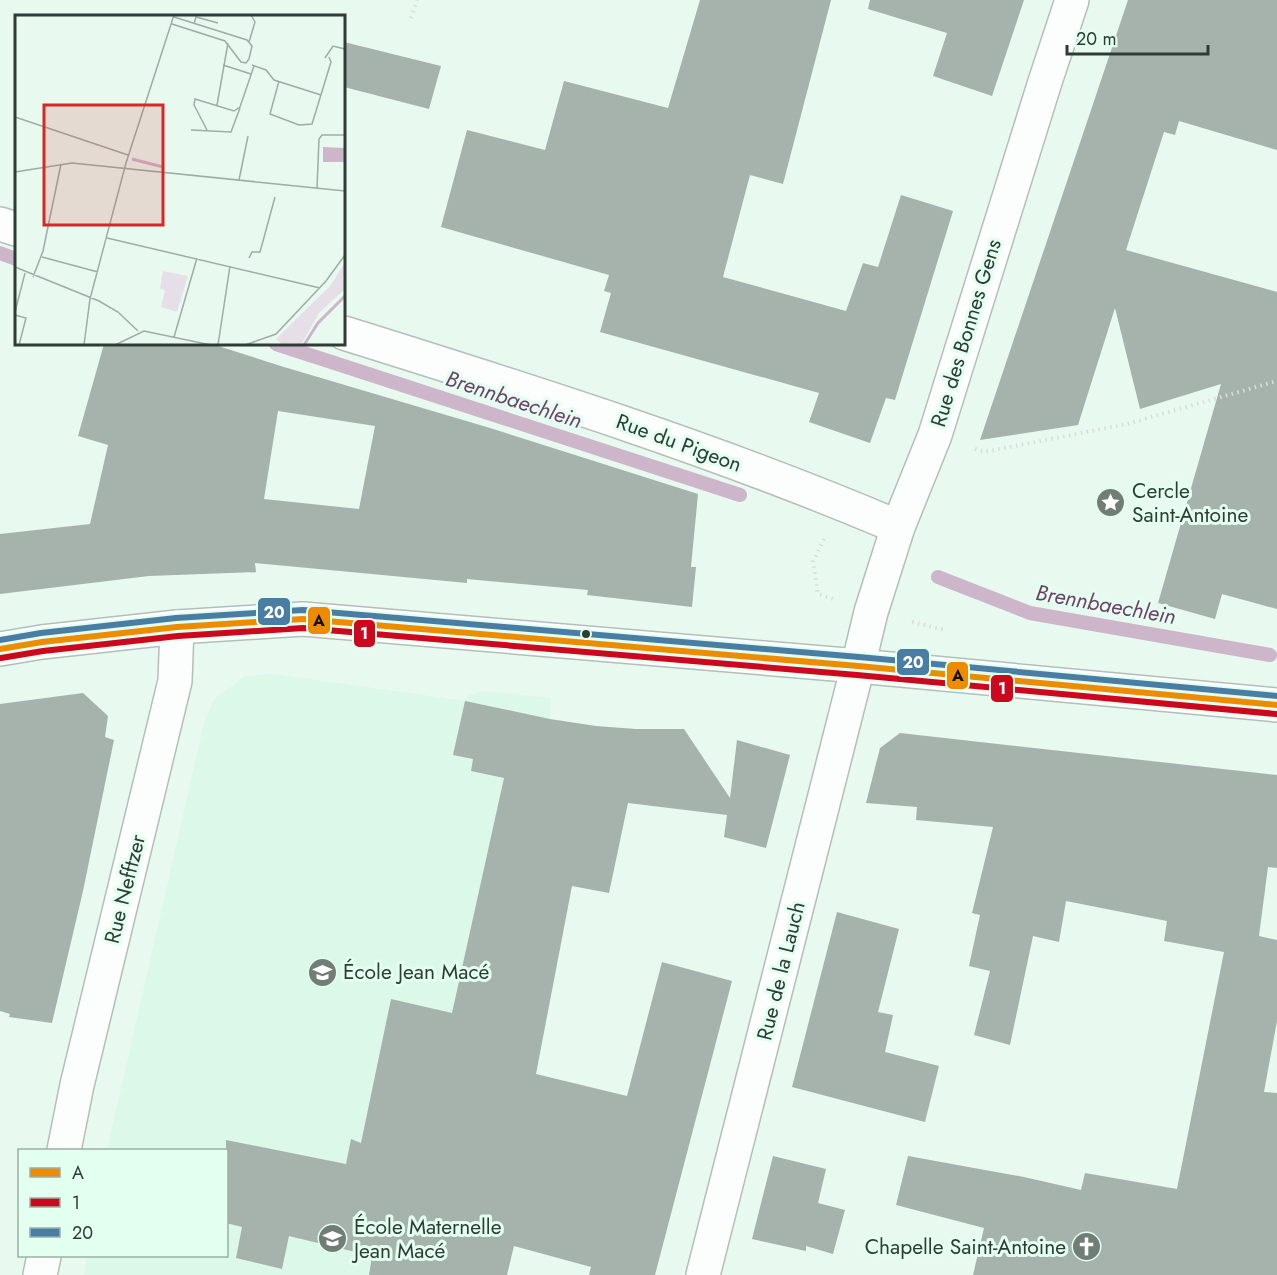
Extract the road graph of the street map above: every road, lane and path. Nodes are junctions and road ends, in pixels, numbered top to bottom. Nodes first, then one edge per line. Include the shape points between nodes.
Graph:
1 (417, 0) edge
2 (1072, 0) edge
3 (411, 18) dead end
4 (0, 224) edge
5 (15, 229) edge
6 (345, 333) edge
7 (1277, 381) edge
8 (934, 435) junction
9 (841, 502) junction
10 (898, 527) junction
11 (871, 612) junction
12 (177, 627) junction
13 (0, 649) edge
14 (858, 666) junction
15 (1277, 705) edge
16 (64, 1149) edge
17 (44, 1257) edge
18 (40, 1275) edge
19 (703, 1275) edge

1 - 3 path
2 - 8 street, Rue des Bonnes Gens
4 - 5 street
6 - 9 street, Rue du Pigeon via 660,434
7 - 8 path via 1127,424 984,452
8 - 10 street, Rue des Bonnes Gens
9 - 10 street, Rue du Pigeon
9 - 11 path via 813,562 818,594
10 - 11 street, Rue des Bonnes Gens
11 - 14 street, Rue des Bonnes Gens
12 - 13 street
12 - 14 street via 303,620
12 - 16 street, Rue Nefftzer via 175,681
14 - 15 street
14 - 19 street, Rue de la Lauch
17 - 18 street

